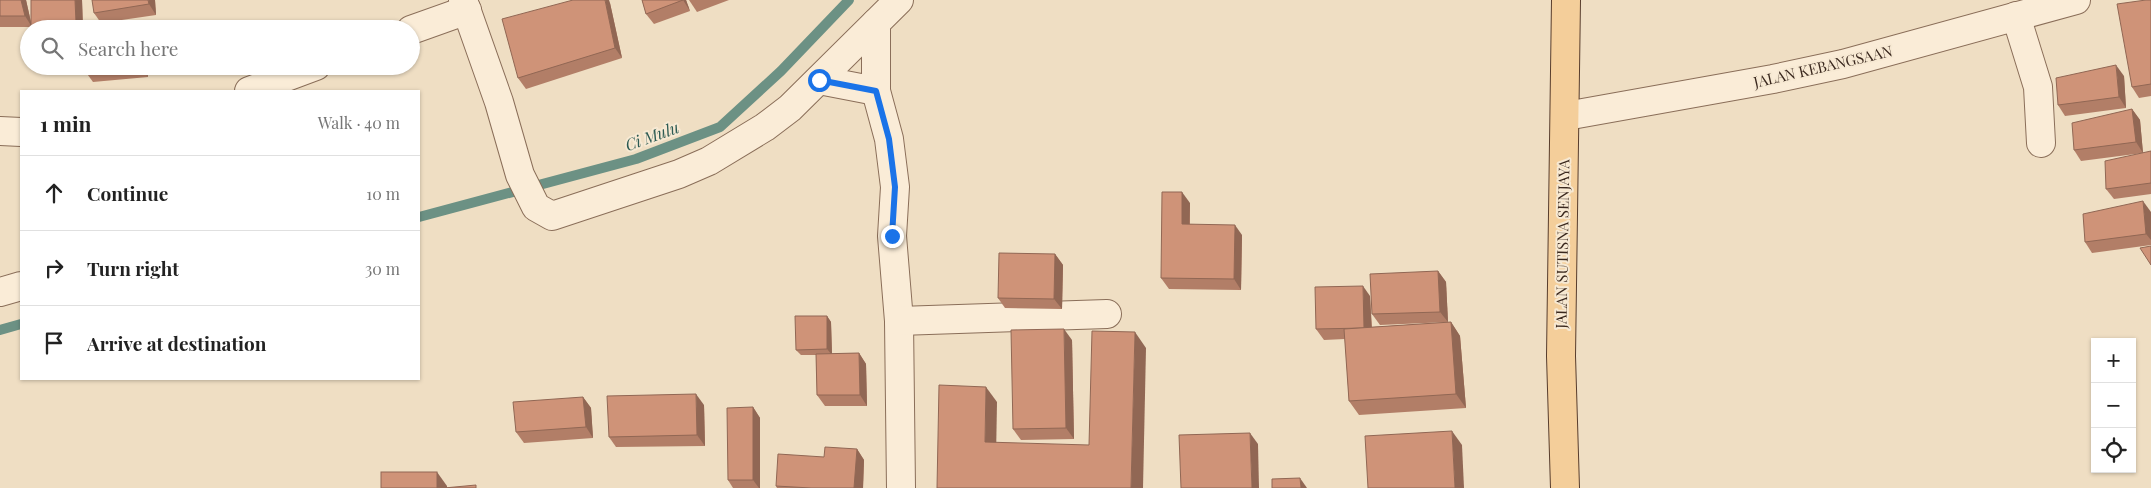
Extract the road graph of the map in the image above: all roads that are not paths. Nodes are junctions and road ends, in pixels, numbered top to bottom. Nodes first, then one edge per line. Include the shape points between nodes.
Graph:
1 (899, 0) edge
2 (1566, 0) edge
3 (2076, 0) edge
4 (465, 5) edge
5 (2016, 16) junction
6 (876, 23) junction
7 (420, 26) edge
8 (292, 75) edge
9 (819, 80) junction
10 (252, 90) edge
11 (876, 91) junction
12 (1566, 116) junction
13 (0, 131) edge
14 (20, 132) edge
15 (2041, 143) dead end
16 (20, 286) edge
17 (0, 292) edge
18 (1107, 314) dead end
19 (899, 321) junction
20 (901, 488) edge
21 (1565, 488) edge

1 - 6 street
2 - 12 main road, JALAN SUTISNA SENJAYA
3 - 5 street, JALAN KEBANGSAAN
4 - 7 street
4 - 9 street via 520,175 536,207 552,216 679,174 709,160 765,127
5 - 12 street, JALAN KEBANGSAAN via 1843,64
5 - 15 street via 2038,87
6 - 9 street
6 - 11 street
8 - 10 street
9 - 11 street
11 - 19 street via 889,139 895,187 892,236
12 - 21 main road, JALAN SUTISNA SENJAYA via 1561,356
13 - 14 street
16 - 17 street
18 - 19 street
19 - 20 street

